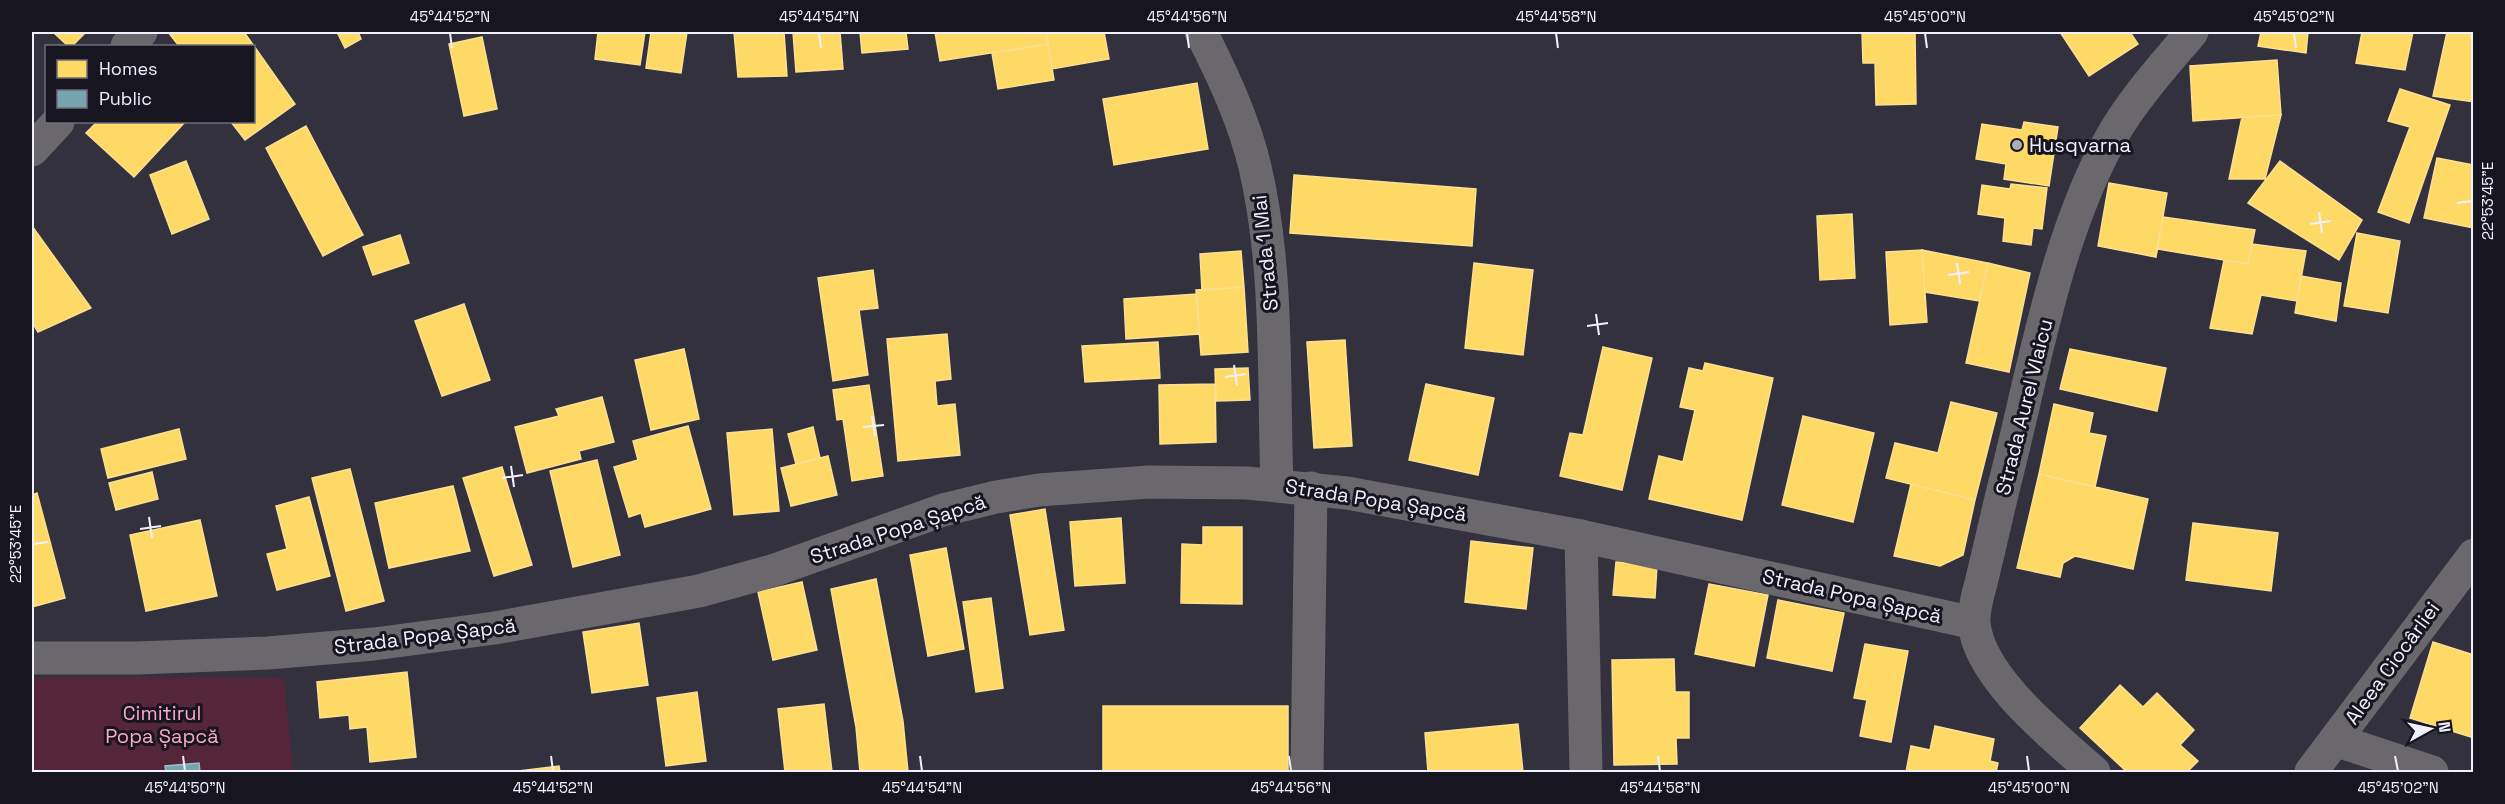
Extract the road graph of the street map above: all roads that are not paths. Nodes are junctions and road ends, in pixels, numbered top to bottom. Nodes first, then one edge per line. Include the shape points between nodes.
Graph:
1 (141, 32) edge
2 (1201, 32) edge
3 (2192, 32) edge
4 (128, 45) edge
5 (57, 123) edge
6 (32, 150) edge
7 (1277, 484) junction
8 (1311, 488) junction
9 (1581, 536) junction
10 (2474, 555) edge
11 (1974, 623) junction
12 (32, 658) edge
13 (2335, 740) junction
14 (1307, 772) edge
15 (1586, 772) edge
16 (2094, 772) edge
17 (2311, 772) edge
18 (2432, 772) edge

1 - 4 street
2 - 7 street, Strada 1 Mai via 1238,116 1254,165 1265,220
3 - 11 street, Strada Aurel Vlaicu via 2112,136 2080,207 2055,285
5 - 6 street
7 - 8 street, Strada Popa Șapcă
7 - 12 street, Strada Popa Șapcă via 1149,482 996,497 943,510 772,571 699,591 495,628 268,653
8 - 9 street, Strada Popa Șapcă
8 - 14 street
9 - 11 street, Strada Popa Șapcă
9 - 15 street
10 - 13 street, Aleea Ciocârliei
11 - 16 street via 1984,653 2001,681
13 - 17 street, Aleea Ciocârliei
13 - 18 street

